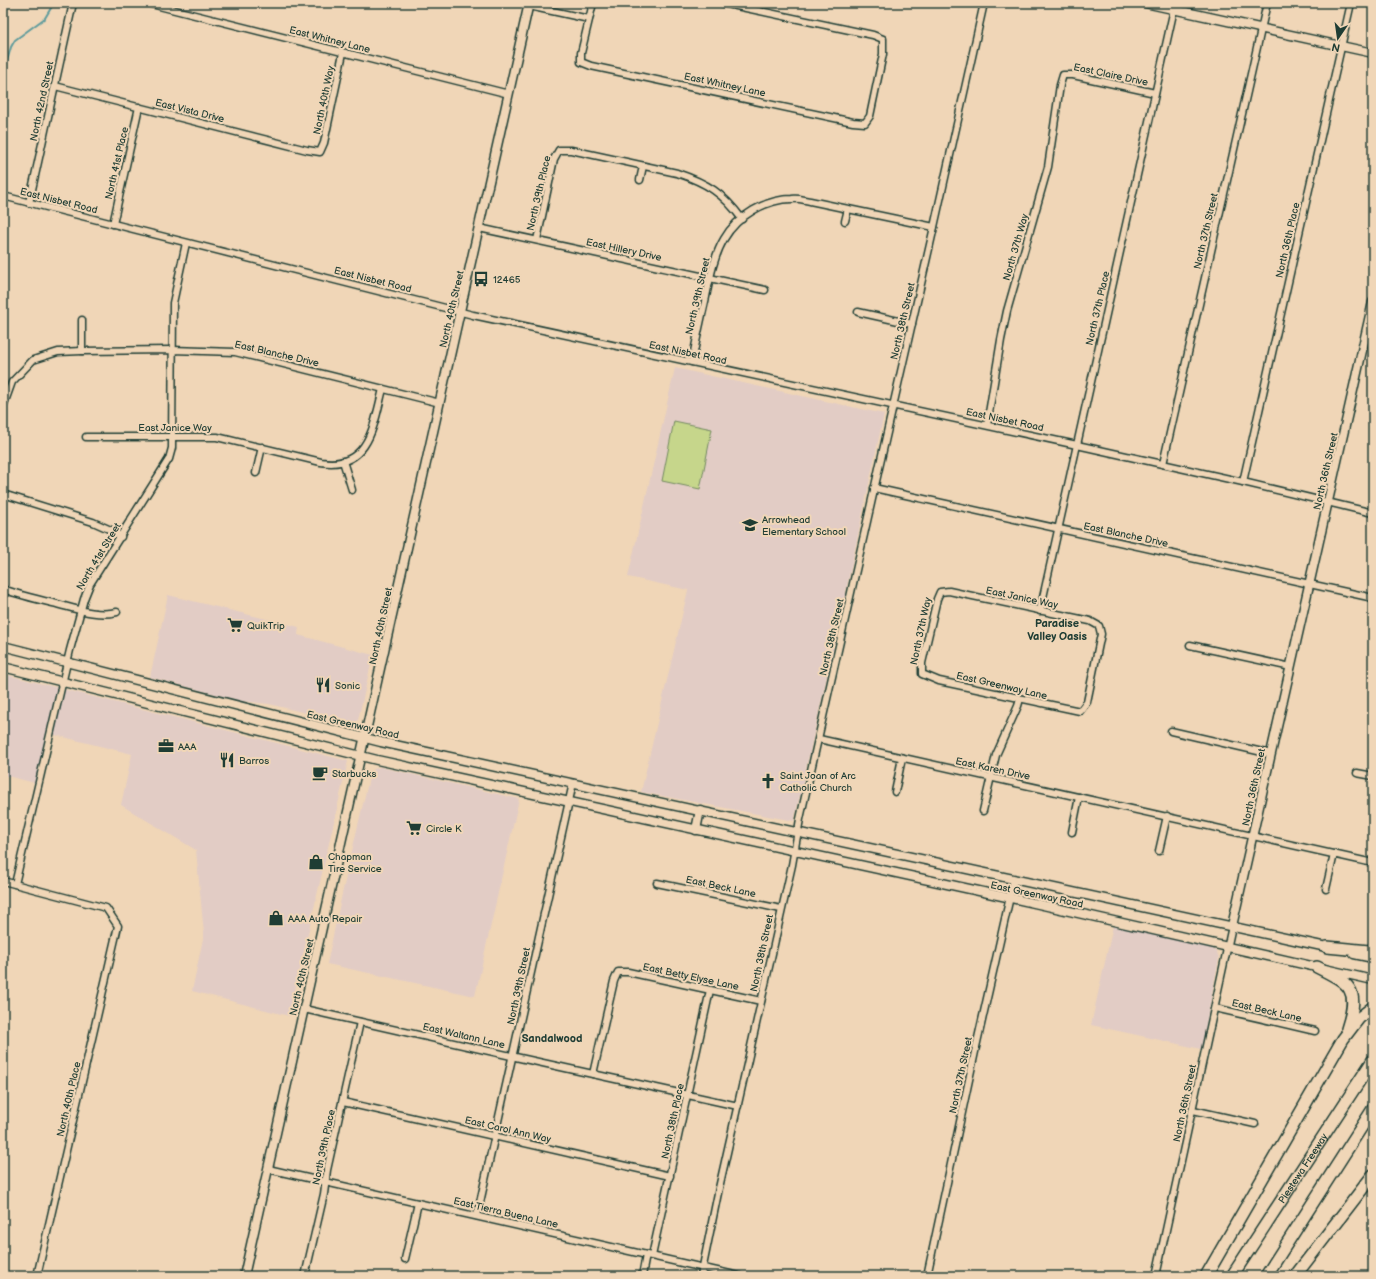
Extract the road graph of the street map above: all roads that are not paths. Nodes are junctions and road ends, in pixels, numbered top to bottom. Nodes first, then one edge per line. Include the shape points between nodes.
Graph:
1 (73, 3) edge
2 (147, 3) edge
3 (593, 3) edge
4 (722, 3) edge
5 (984, 3) edge
6 (1145, 3) edge
7 (1267, 3) edge
8 (1351, 3) edge
9 (529, 5) edge
10 (1174, 9) junction
11 (589, 19) junction
12 (1262, 28) junction
13 (1341, 47) junction
14 (344, 53) junction
15 (1373, 53) edge
16 (1063, 75) joint
17 (55, 86) junction
18 (1155, 93) junction
19 (509, 94) junction
20 (139, 107) junction
21 (320, 152) joint
22 (643, 166) junction
23 (640, 180) dead end
24 (3, 196) edge
25 (29, 203) junction
26 (848, 208) junction
27 (742, 219) junction
28 (845, 221) dead end
29 (113, 224) junction
30 (934, 227) junction
31 (479, 228) junction
32 (537, 240) junction
33 (186, 243) junction
34 (710, 278) junction
35 (765, 290) dead end
36 (1373, 302) edge
37 (460, 312) junction
38 (858, 312) dead end
39 (82, 320) dead end
40 (912, 324) junction
41 (172, 350) junction
42 (82, 351) junction
43 (692, 362) junction
44 (383, 389) junction
45 (440, 403) junction
46 (893, 406) junction
47 (3, 407) edge
48 (987, 425) junction
49 (172, 436) junction
50 (86, 437) dead end
51 (1077, 445) junction
52 (262, 447) junction
53 (343, 461) junction
54 (1163, 464) junction
55 (256, 473) dead end
56 (1243, 482) junction
57 (874, 488) junction
58 (352, 490) dead end
59 (3, 494) edge
60 (1328, 503) junction
61 (1373, 513) edge
62 (1058, 530) junction
63 (121, 536) junction
64 (1310, 584) junction
65 (3, 589) edge
66 (940, 592) joint
67 (1373, 598) edge
68 (81, 610) junction
69 (117, 612) dead end
70 (1040, 612) junction
71 (1190, 645) dead end
72 (3, 646) edge
73 (68, 663) junction
74 (3, 667) edge
75 (1291, 667) junction
76 (922, 674) joint
77 (63, 682) junction
78 (1020, 699) junction
79 (1080, 711) joint
80 (1171, 731) dead end
81 (365, 738) junction
82 (819, 739) junction
83 (1271, 754) junction
84 (361, 756) junction
85 (902, 758) junction
86 (1357, 773) dead end
87 (1373, 776) edge
88 (991, 778) junction
89 (573, 783) junction
90 (895, 792) dead end
91 (1079, 797) junction
92 (569, 802) junction
93 (700, 810) junction
94 (983, 811) dead end
95 (1168, 816) junction
96 (696, 830) junction
97 (798, 831) junction
98 (1072, 832) dead end
99 (1253, 835) junction
100 (794, 851) junction
101 (1159, 851) dead end
102 (1334, 854) junction
103 (1373, 863) edge
104 (1014, 879) junction
105 (3, 881) edge
106 (657, 882) dead end
107 (16, 884) junction
108 (1326, 889) dead end
109 (1010, 898) junction
110 (781, 909) junction
111 (1232, 926) junction
112 (1228, 946) junction
113 (1327, 947) junction
114 (1373, 949) edge
115 (1373, 958) edge
116 (1317, 967) junction
117 (1373, 980) edge
118 (710, 990) junction
119 (761, 1001) junction
120 (1373, 1007) edge
121 (1215, 1008) junction
122 (304, 1009) junction
123 (360, 1022) junction
124 (1315, 1031) dead end
125 (1343, 1039) junction
126 (512, 1057) junction
127 (1373, 1060) edge
128 (593, 1074) junction
129 (688, 1095) junction
130 (342, 1102) junction
131 (738, 1106) junction
132 (1373, 1109) edge
133 (1193, 1110) junction
134 (1255, 1124) dead end
135 (494, 1137) junction
136 (268, 1169) junction
137 (1373, 1175) edge
138 (670, 1176) junction
139 (325, 1182) junction
140 (418, 1203) junction
141 (477, 1216) junction
142 (649, 1255) junction
143 (405, 1259) dead end
144 (702, 1268) junction
145 (37, 1276) edge
146 (244, 1276) edge
147 (305, 1276) edge
148 (642, 1276) edge
149 (701, 1276) edge
150 (739, 1276) edge
151 (927, 1276) edge
152 (1156, 1276) edge
153 (1206, 1276) edge
154 (1232, 1276) edge
155 (1266, 1276) edge
156 (1295, 1276) edge

1 - 17 street, North 42nd Street
2 - 14 street, East Whitney Lane
3 - 11 street
4 - 11 street, East Whitney Lane via 883,39 883,54 872,108 865,123 591,66 581,62
5 - 30 street, North 38th Street
6 - 10 main road
7 - 12 street, North 37th Street
8 - 13 street, North 36th Place
9 - 11 street
9 - 19 main road, North 40th Street
10 - 12 main road
10 - 18 street, North 37th Place
12 - 13 main road
12 - 54 street, North 37th Street
13 - 15 main road
13 - 56 street, North 36th Place
14 - 19 street, East Whitney Lane
14 - 21 street, North 40th Way
16 - 18 street, East Claire Drive via 1073,74
16 - 48 street, North 37th Way via 1048,167 1000,340
17 - 20 street, East Vista Drive
17 - 25 street, North 42nd Street
18 - 51 street, North 37th Place
19 - 31 main road, North 40th Street
20 - 21 street, East Vista Drive
20 - 29 street, North 41st Place
22 - 23 street
22 - 27 street via 677,173 704,184 716,191
22 - 32 street, North 39th Place via 571,150 559,150 554,159
24 - 25 street, East Nisbet Road
25 - 29 street, East Nisbet Road
26 - 27 street, North 39th Street via 793,198 779,200 753,210
26 - 28 street
26 - 30 street, North 39th Street
27 - 34 street, North 39th Street via 734,225 718,249
29 - 33 street, East Nisbet Road
30 - 40 street, North 38th Street
31 - 32 street, East Hillery Drive
31 - 37 main road, North 40th Street
32 - 34 street, East Hillery Drive
33 - 37 street, East Nisbet Road
33 - 41 street, North 41st Street via 173,303
34 - 35 street, East Hillery Drive
34 - 43 street, North 39th Street
36 - 60 main road, North 36th Street
37 - 43 street, East Nisbet Road
37 - 45 main road, North 40th Street
38 - 40 street
39 - 42 street
40 - 46 street, North 38th Street
41 - 42 street, East Blanche Drive
41 - 44 street, East Blanche Drive via 236,352
41 - 49 street, North 41st Street
42 - 47 street, East Blanche Drive via 58,352 33,360 12,382
43 - 46 street, East Nisbet Road
44 - 45 street, East Blanche Drive
44 - 53 street via 370,437 358,453
45 - 81 main road, North 40th Street
46 - 48 street, East Nisbet Road
46 - 57 street, North 38th Street
48 - 51 street, East Nisbet Road
49 - 50 street, East Janice Way
49 - 52 street, East Janice Way via 217,437
49 - 63 street, North 41st Street via 169,459
51 - 54 street, East Nisbet Road
51 - 62 street, North 37th Place
52 - 53 street, East Janice Way via 330,464
52 - 55 street
53 - 58 street
54 - 56 street, East Nisbet Road
56 - 60 street, East Nisbet Road
57 - 62 street, East Blanche Drive
57 - 82 street, North 38th Street
59 - 63 street via 94,522
60 - 61 street, East Nisbet Road
60 - 64 main road, North 36th Street
62 - 64 street, East Blanche Drive
62 - 70 street, North 37th Place
63 - 68 street, North 41st Street via 90,584
64 - 67 street, East Blanche Drive
64 - 75 main road, North 36th Street
65 - 68 street
66 - 70 street, East Janice Way via 949,591
66 - 76 street, North 37th Way via 936,598
68 - 69 street via 107,614
68 - 73 street, North 41st Street
70 - 79 street, East Janice Way via 1090,621 1099,626 1101,634 1086,702
71 - 75 street
72 - 73 main road, East Greenway Road
73 - 77 street, North 41st Street
73 - 81 main road, East Greenway Road
74 - 77 main road, East Greenway Road
75 - 83 main road, North 36th Street
76 - 78 street, East Greenway Lane via 939,681
77 - 84 main road, East Greenway Road
77 - 107 street, North 41st Street
78 - 79 street, East Greenway Lane
78 - 88 street via 996,755
80 - 83 street
81 - 84 main road, North 40th Street
81 - 89 main road, East Greenway Road
82 - 85 street, East Karen Drive
82 - 97 street, North 38th Street
83 - 99 main road, North 36th Street
84 - 92 main road, East Greenway Road
84 - 122 main road, North 40th Street
85 - 88 street, East Karen Drive
85 - 90 street
86 - 87 street
88 - 91 street, East Karen Drive
88 - 94 street
89 - 92 street, North 39th Street
89 - 93 main road, East Greenway Road
91 - 95 street, East Karen Drive
91 - 98 street
92 - 96 main road, East Greenway Road
92 - 126 street, North 39th Street
93 - 96 main road
93 - 97 main road, East Greenway Road
95 - 99 street, East Karen Drive
95 - 101 street
96 - 100 main road, East Greenway Road
97 - 100 street, North 38th Street
97 - 104 main road, East Greenway Road
99 - 102 street, East Karen Drive
99 - 111 main road, North 36th Street
100 - 109 main road, East Greenway Road
100 - 110 street, North 38th Street
102 - 103 street, East Karen Drive
102 - 108 street
104 - 109 street, North 37th Street
104 - 111 main road, East Greenway Road
105 - 107 street
106 - 110 street, East Beck Lane
107 - 145 street, North 40th Place via 106,908 118,926
109 - 112 main road, East Greenway Road
109 - 151 street, North 37th Street
110 - 119 street, North 38th Street
111 - 112 street, North 36th Street
111 - 113 main road, East Greenway Road
112 - 116 main road, East Greenway Road
112 - 121 street, North 36th Street
113 - 114 highway via 1369,951
113 - 115 main road, East Greenway Road
116 - 117 main road, East Greenway Road
116 - 125 highway via 1341,979 1351,993 1353,1007
118 - 119 street, East Betty Elyse Lane
118 - 128 street, East Betty Elyse Lane via 618,972
118 - 129 street, North 38th Place
119 - 131 street, North 38th Street
120 - 125 highway via 1359,1018
121 - 124 street, East Beck Lane
121 - 133 street, North 36th Street
122 - 123 street, East Waltann Lane
122 - 136 main road, North 40th Street
123 - 126 street, East Waltann Lane
123 - 130 street, North 39th Place
125 - 153 highway
126 - 128 street, East Waltann Lane
126 - 135 street, North 39th Street
127 - 154 highway, Piestewa Freeway
128 - 129 street, East Waltann Lane
129 - 131 street, East Waltann Lane
129 - 138 street, North 38th Place
130 - 135 street, East Carol Ann Way
130 - 139 street, North 39th Place
131 - 144 street, North 38th Street
132 - 155 highway
133 - 134 street
133 - 152 street, North 36th Street
135 - 138 street, East Carol Ann Way
135 - 141 street, North 39th Street
136 - 139 street, East Tierra Buena Lane
136 - 146 main road, North 40th Street
137 - 156 highway
138 - 142 street, North 38th Place
139 - 140 street, East Tierra Buena Lane
139 - 147 street, North 39th Place
140 - 141 street, East Tierra Buena Lane
140 - 143 street
141 - 142 street, East Tierra Buena Lane
142 - 144 street, East Tierra Buena Lane
142 - 148 street, North 38th Place
144 - 149 street, North 38th Street
144 - 150 street, East Tierra Buena Lane

